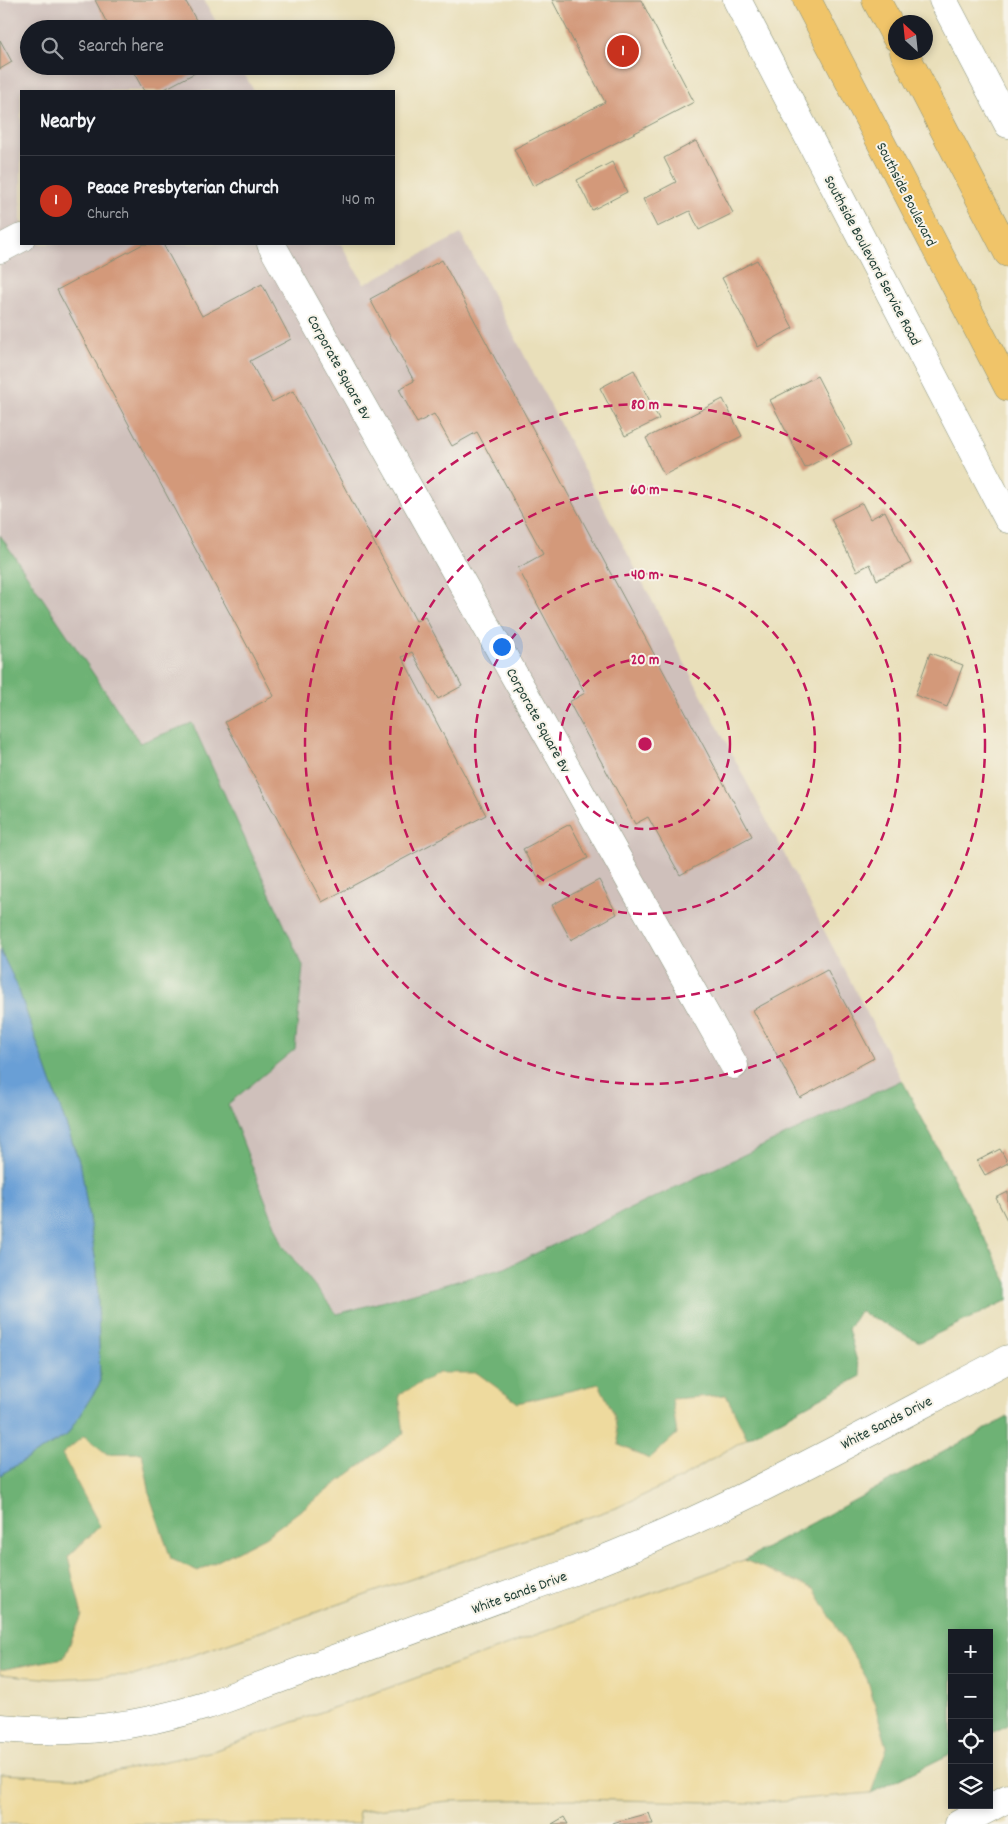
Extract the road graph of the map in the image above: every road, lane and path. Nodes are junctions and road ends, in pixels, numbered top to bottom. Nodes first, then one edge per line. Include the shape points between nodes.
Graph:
1 (738, 0) edge
2 (807, 0) edge
3 (876, 0) edge
4 (943, 0) edge
5 (888, 22) edge
6 (908, 60) edge
7 (1008, 124) edge
8 (20, 239) edge
9 (272, 245) edge
10 (0, 250) edge
11 (1008, 253) edge
12 (1008, 387) edge
13 (1008, 520) edge
14 (734, 1065) dead end
15 (1008, 1360) edge
16 (0, 1728) edge
17 (1008, 1798) edge
18 (959, 1824) edge

1 - 13 street, Southside Boulevard Service Road
2 - 12 highway, Southside Boulevard
3 - 5 highway
4 - 7 street
6 - 11 highway
8 - 10 street
9 - 14 street, Corporate Square Bv
15 - 16 street, White Sands Drive via 707,1515 633,1549 208,1705 167,1718 85,1731 40,1732
17 - 18 street

